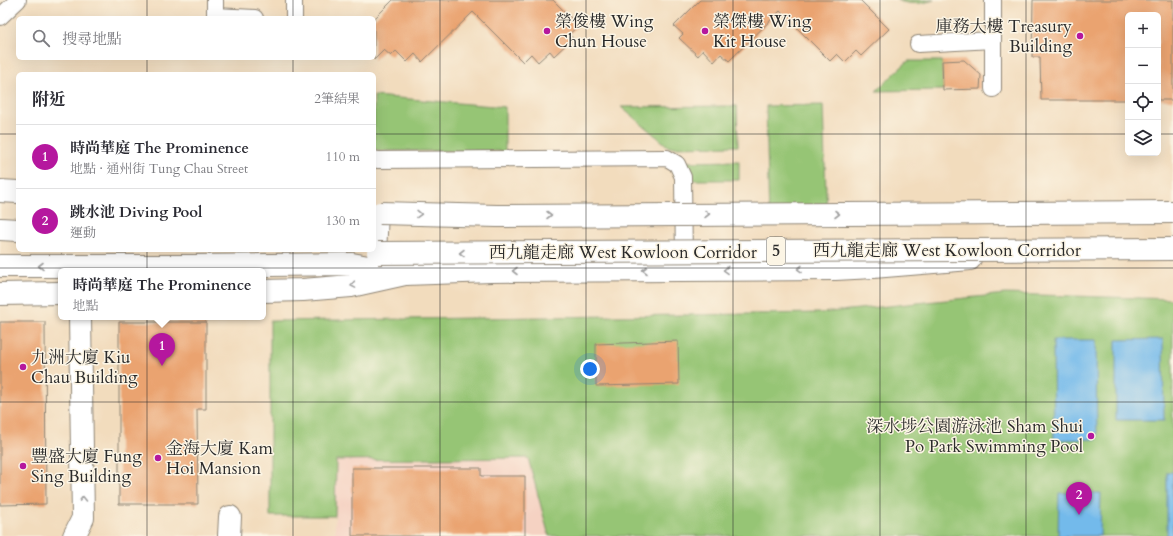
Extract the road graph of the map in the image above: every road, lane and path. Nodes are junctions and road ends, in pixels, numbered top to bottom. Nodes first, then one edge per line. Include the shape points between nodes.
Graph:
1 (18, 0) edge
2 (215, 0) edge
3 (294, 0) edge
4 (993, 0) edge
5 (215, 16) edge
6 (294, 16) edge
7 (0, 17) edge
8 (993, 40) junction
9 (918, 44) dead end
10 (993, 89) dead end
11 (376, 159) edge
12 (0, 191) edge
13 (16, 192) edge
14 (1173, 212) edge
15 (379, 213) edge
16 (0, 229) edge
17 (16, 230) edge
18 (1173, 249) edge
19 (358, 252) edge
20 (380, 253) junction
21 (1173, 255) edge
22 (0, 266) edge
23 (684, 270) junction
24 (405, 274) junction
25 (266, 291) edge
26 (58, 293) edge
27 (0, 294) edge
28 (80, 320) edge
29 (74, 536) edge

1 - 7 lane
2 - 5 lane
3 - 6 lane
4 - 8 lane
8 - 9 lane
8 - 10 lane
11 - 23 lane via 667,158 677,164 683,177
12 - 13 main road
15 -> 14 main road, 5, bridge via 505,216
15 - 20 lane
16 - 17 main road
18 -> 20 main road, 西九龍走廊 West Kowloon Corridor / 5, bridge
19 - 20 main road, 西九龍走廊 West Kowloon Corridor / 5
21 -> 23 main road via 1002,256 835,269
24 -> 22 main road via 352,264
23 -> 24 main road
24 -> 25 main road via 351,286
26 - 27 main road
29 -> 28 main road via 83,518

